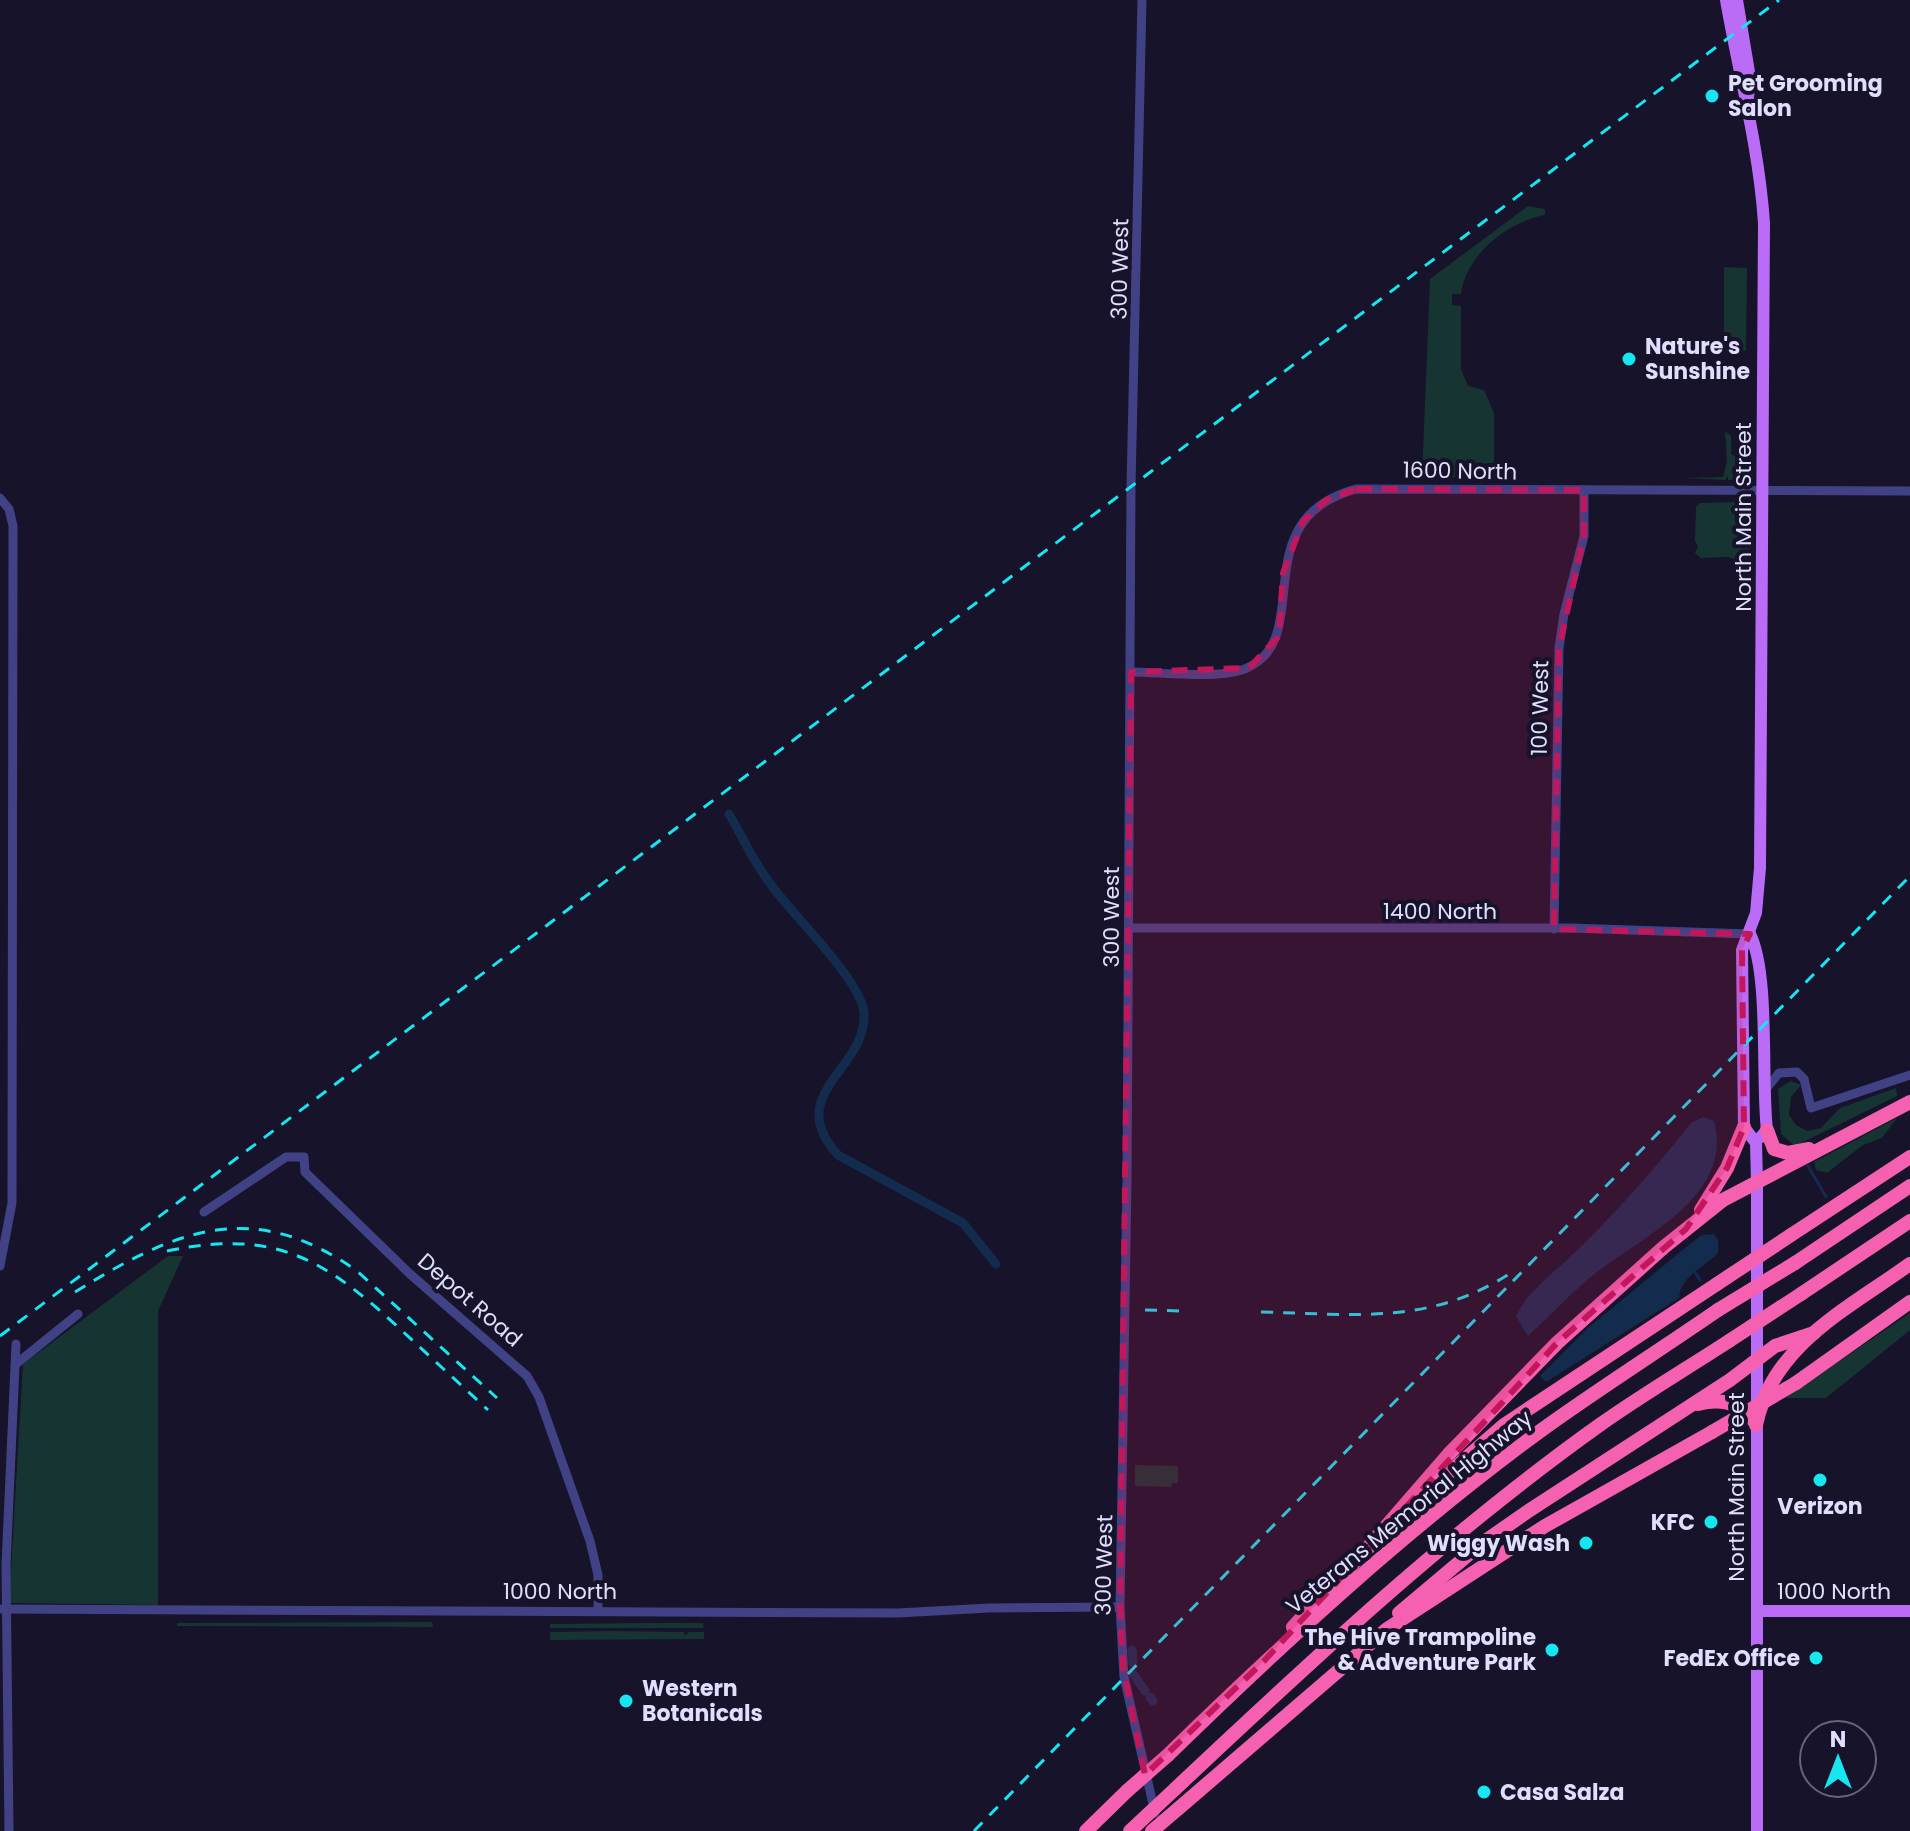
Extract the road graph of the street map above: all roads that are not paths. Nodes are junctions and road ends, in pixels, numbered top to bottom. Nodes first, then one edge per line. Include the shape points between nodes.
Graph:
1 (1142, 0) edge
2 (1726, 0) edge
3 (1737, 0) edge
4 (1748, 101) junction
5 (1584, 490) junction
6 (1763, 491) junction
7 (1910, 491) edge
8 (2, 500) edge
9 (1131, 672) junction
10 (1129, 928) junction
11 (1554, 929) junction
12 (1750, 934) junction
13 (1910, 1075) edge
14 (1764, 1096) junction
15 (1910, 1102) edge
16 (1744, 1127) junction
17 (1767, 1130) junction
18 (1843, 1137) junction
19 (1756, 1143) junction
20 (1910, 1157) edge
21 (1757, 1183) junction
22 (1910, 1186) edge
23 (204, 1212) dead end
24 (1910, 1221) edge
25 (1686, 1229) junction
26 (1910, 1264) edge
27 (0, 1266) edge
28 (1910, 1302) edge
29 (78, 1314) dead end
30 (1814, 1333) junction
31 (16, 1344) dead end
32 (1756, 1360) junction
33 (16, 1364) junction
34 (1685, 1409) junction
35 (1756, 1425) junction
36 (1363, 1553) junction
37 (1120, 1607) junction
38 (4, 1609) edge
39 (598, 1611) junction
40 (1757, 1611) junction
41 (1910, 1611) edge
42 (1387, 1629) junction
43 (1264, 1661) junction
44 (9, 1831) edge
45 (1086, 1831) edge
46 (1130, 1831) edge
47 (1152, 1831) edge
48 (1160, 1831) edge
49 (1757, 1831) edge

1 - 9 street, 300 West
2 - 4 main road, North Main Street
3 - 4 main road, North Main Street via 1750,78
4 - 6 main road, North Main Street via 1764,223
5 - 6 street, 1600 North
5 - 9 street, 1600 North via 1389,488 1341,493 1303,521 1283,573 1279,636 1249,668 1232,673
5 - 11 street, 100 West via 1584,536 1559,648
6 - 7 street, 1600 North
6 - 12 main road, North Main Street via 1760,868
8 - 27 street via 12,517 13,551 11,1221
9 - 10 street, 300 West
10 - 11 street, 1400 North
10 - 37 street, 300 West
11 - 12 street, 1400 North
12 - 14 main road, North Main Street via 1758,949
12 - 16 main road, North Main Street via 1742,950
13 - 14 street via 1811,1108 1804,1079 1793,1071 1776,1075
14 - 17 main road, North Main Street
15 - 18 highway
16 - 19 main road
16 - 25 highway via 1727,1168
17 - 18 highway via 1770,1145 1788,1153
17 - 19 main road
18 - 21 highway
19 - 21 main road, North Main Street
20 - 36 highway, bridge via 1504,1425
21 - 25 highway via 1723,1200
21 - 32 main road, North Main Street
22 - 43 highway, Veterans Memorial Highway, bridge via 1543,1429
23 - 39 street, Depot Road via 286,1157 304,1157 305,1172 521,1368 539,1397 590,1541 598,1575
24 - 46 highway, bridge via 1601,1424 1498,1503 1306,1666
25 - 36 highway via 1557,1343 1448,1455
26 - 30 highway
28 - 42 highway, bridge via 1796,1383 1545,1526
29 - 33 street
30 - 32 highway via 1775,1346
30 - 35 highway via 1778,1367
31 - 33 street
32 - 34 highway
32 - 35 main road, North Main Street
33 - 38 street
34 - 35 highway via 1728,1401 1744,1409
34 - 42 highway via 1481,1544
35 - 40 main road, North Main Street
36 - 43 highway
37 - 39 street, 1000 North via 935,1613
37 - 48 street, 300 West via 1134,1731
38 - 39 street, 1000 North
38 - 44 street
40 - 41 main road, 1000 North
40 - 49 main road, North Main Street
42 - 47 highway, bridge
43 - 45 highway, Veterans Memorial Highway, bridge

